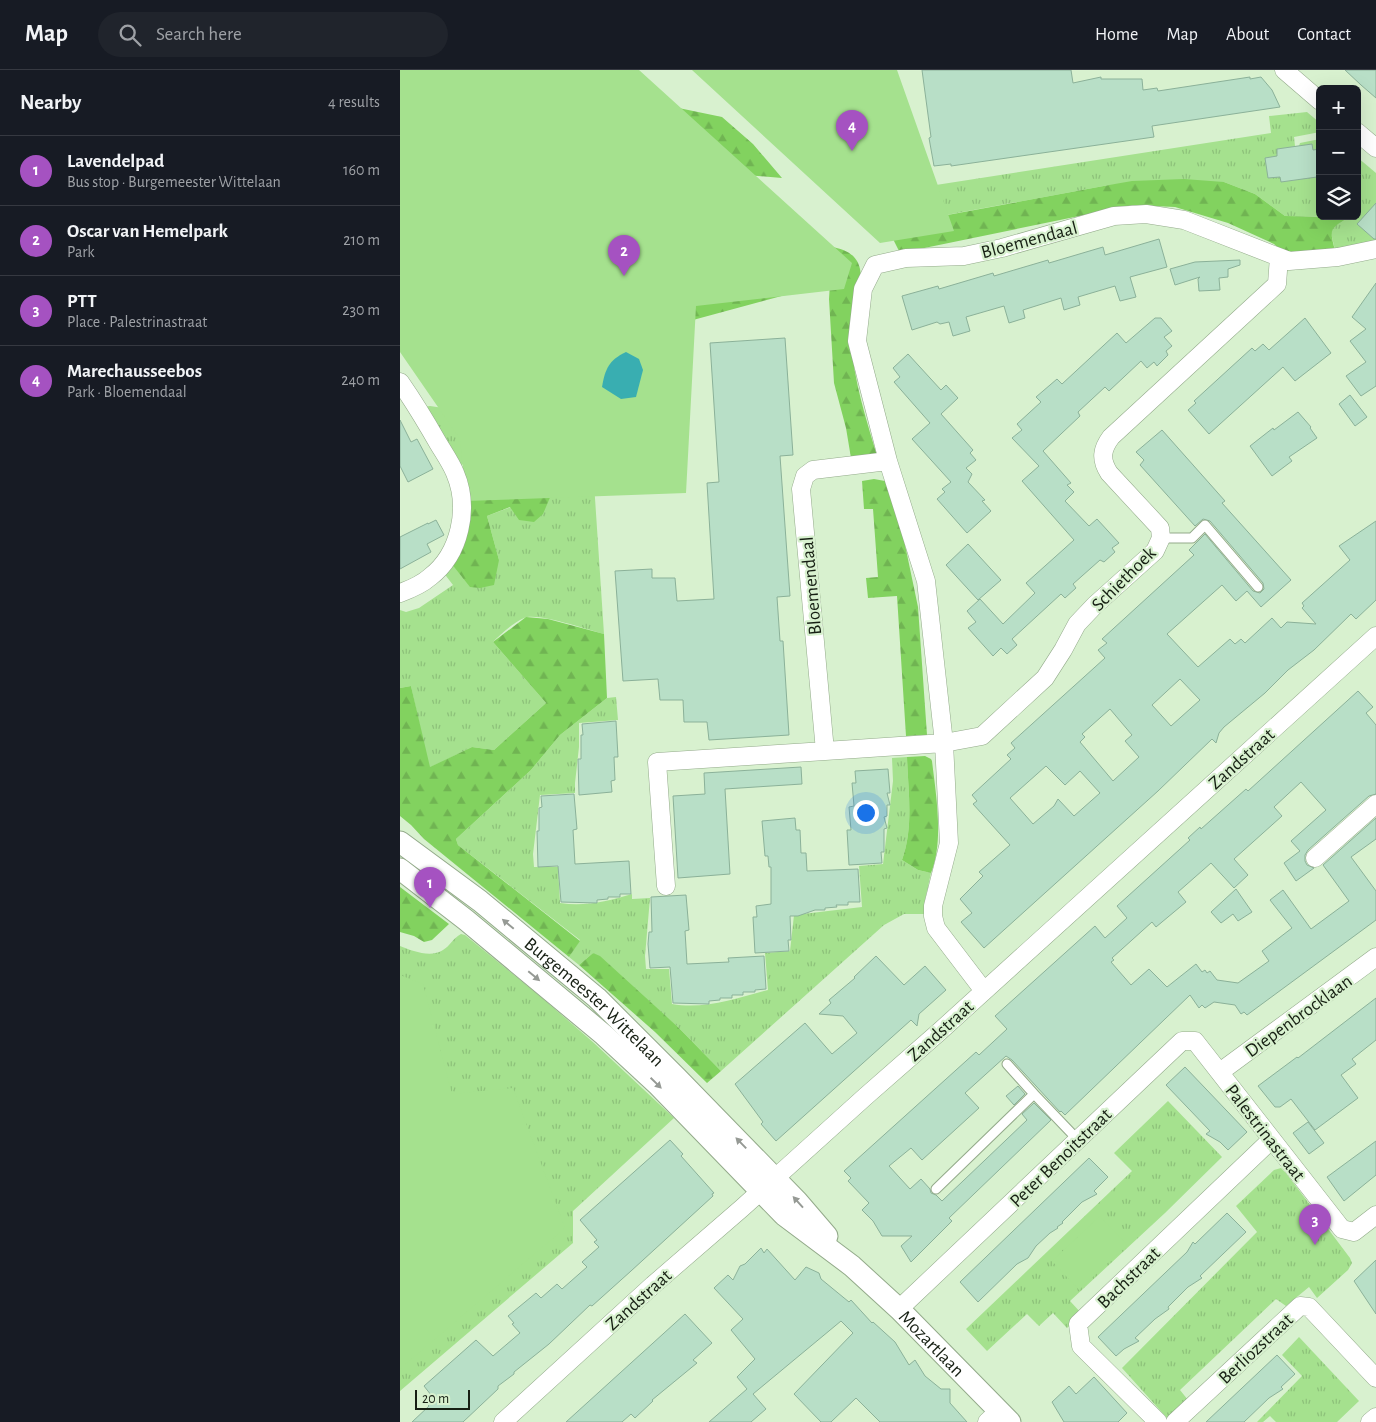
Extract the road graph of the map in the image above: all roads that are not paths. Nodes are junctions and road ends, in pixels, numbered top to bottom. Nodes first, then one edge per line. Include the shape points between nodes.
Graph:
1 (1284, 70) edge
2 (1316, 97) edge
3 (1361, 135) edge
4 (1376, 148) edge
5 (1376, 248) edge
6 (1279, 258) junction
7 (400, 382) edge
8 (888, 461) junction
9 (1161, 538) junction
10 (1258, 588) dead end
11 (400, 593) edge
12 (1376, 636) edge
13 (944, 743) junction
14 (825, 751) junction
15 (1376, 804) edge
16 (400, 842) edge
17 (1315, 858) dead end
18 (400, 869) edge
19 (666, 886) dead end
20 (1376, 957) edge
21 (984, 991) junction
22 (1007, 1064) dead end
23 (1220, 1072) junction
24 (1034, 1094) junction
25 (1077, 1139) junction
26 (1271, 1140) junction
27 (768, 1184) junction
28 (936, 1189) dead end
29 (1375, 1217) edge
30 (899, 1309) junction
31 (1376, 1378) edge
32 (1376, 1417) edge
33 (999, 1418) edge
34 (502, 1422) edge
35 (1158, 1422) edge
36 (1175, 1422) edge
37 (1370, 1422) edge

1 - 2 street
3 - 4 street
5 - 6 street, Bloemendaal via 1338,256
6 - 8 street, Bloemendaal via 1184,220 1146,214 1114,216 964,256 906,258 875,265 863,289 857,341
6 - 9 street, Schiethoek via 1277,284 1104,446 1103,464 1160,528
7 - 11 street via 416,403 456,474 462,508 458,536 440,568 419,586
8 - 13 street, Bloemendaal via 926,581
8 - 14 street, Bloemendaal via 813,470 805,476 802,488
9 - 10 lane via 1192,538 1205,525
9 - 13 street, Schiethoek via 1155,551 1077,624 1045,678 982,736
12 - 21 street, Zandstraat
13 - 14 street
13 - 21 street, Bloemendaal via 949,844 933,916 936,928
14 - 19 street via 657,762
15 - 17 street
27 -> 16 street, Burgemeester Wittelaan via 676,1077 597,998 480,901
18 -> 27 street, Burgemeester Wittelaan via 604,1035 657,1084 726,1156
20 - 23 street, Diepenbrocklaan
21 - 27 street, Zandstraat
22 - 24 lane
23 - 25 street, Peter Benoitstraat via 1195,1041 1182,1041
23 - 26 street, Palestrinastraat
24 - 25 lane
24 - 28 lane
25 - 30 street, Peter Benoitstraat
26 - 29 street, Palestrinastraat via 1342,1229 1354,1232
26 - 35 street, Bachstraat via 1078,1324 1082,1346
27 - 30 street, Mozartlaan via 798,1201 852,1266
27 - 34 street, Zandstraat
30 - 33 street, Mozartlaan
31 - 36 street, Berliozstraat via 1308,1306 1300,1306
32 - 37 street

